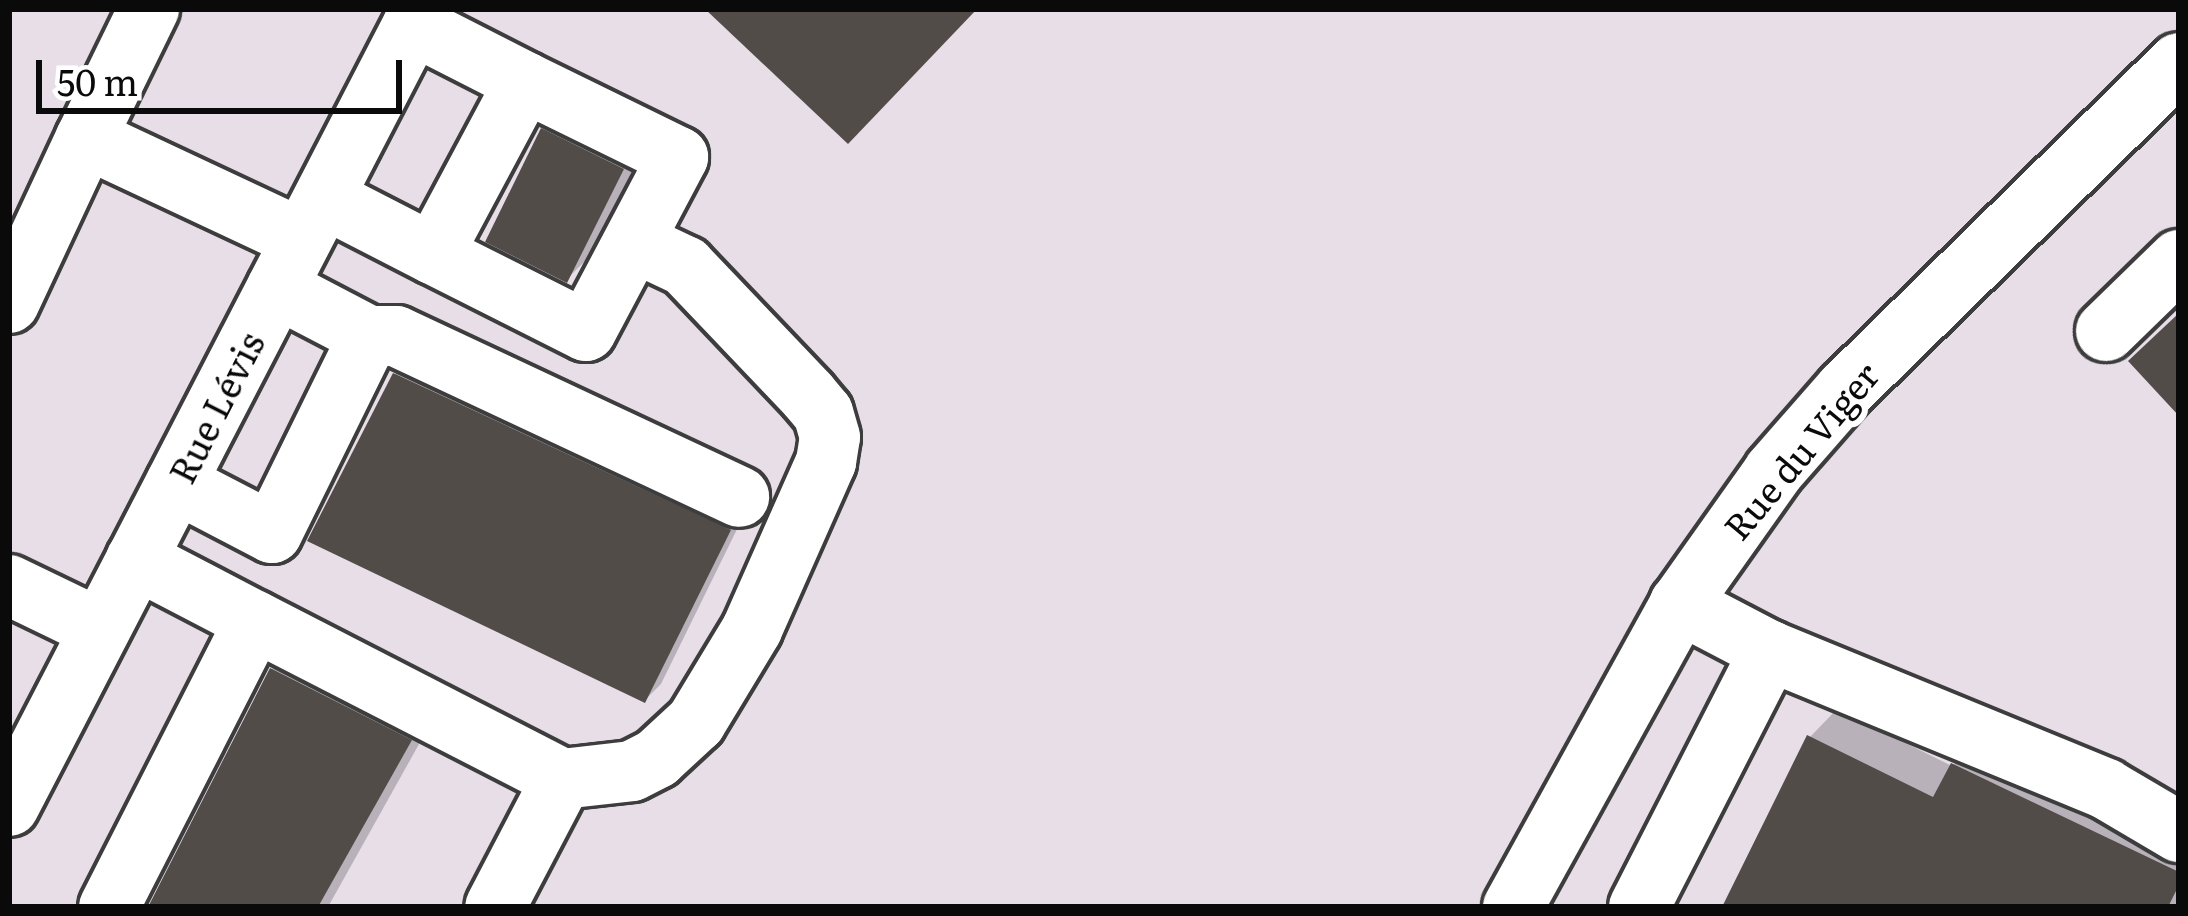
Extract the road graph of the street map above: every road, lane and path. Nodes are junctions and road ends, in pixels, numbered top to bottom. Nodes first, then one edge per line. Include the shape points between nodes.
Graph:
1 (148, 9) edge
2 (417, 17) edge
3 (2176, 74) edge
4 (525, 82) junction
5 (86, 138) junction
6 (301, 241) junction
7 (634, 242) junction
8 (433, 254) junction
9 (2179, 260) edge
10 (9, 304) edge
11 (2107, 331) dead end
12 (369, 336) junction
13 (176, 483) junction
14 (740, 496) dead end
15 (136, 559) junction
16 (9, 585) edge
17 (1680, 604) junction
18 (255, 621) junction
19 (100, 629) junction
20 (1770, 651) junction
21 (562, 778) junction
22 (12, 792) edge
23 (2179, 832) edge
24 (109, 907) edge
25 (495, 907) edge
26 (1513, 907) edge
27 (1639, 907) edge

1 - 5 street
2 - 4 street
2 - 6 street, Rue Lévis
3 - 17 street, Rue du Viger via 1845,390 1752,499
4 - 7 street via 678,157
4 - 8 street
5 - 6 street
5 - 10 street
6 - 8 street
6 - 12 street
6 - 13 street, Rue Lévis
7 - 8 street via 586,331
7 - 21 street via 685,266 808,395 830,436 826,462 752,629 696,722 632,771
9 - 11 street
12 - 13 street via 272,533
12 - 14 street via 397,336
13 - 15 street, Rue Lévis
15 - 18 street
15 - 19 street, Rue Lévis
16 - 19 street
17 - 20 street
17 - 26 street, Rue du Viger
18 - 21 street
18 - 24 street
19 - 22 street, Rue Lévis
20 - 23 street via 2107,789
20 - 27 street
21 - 25 street

